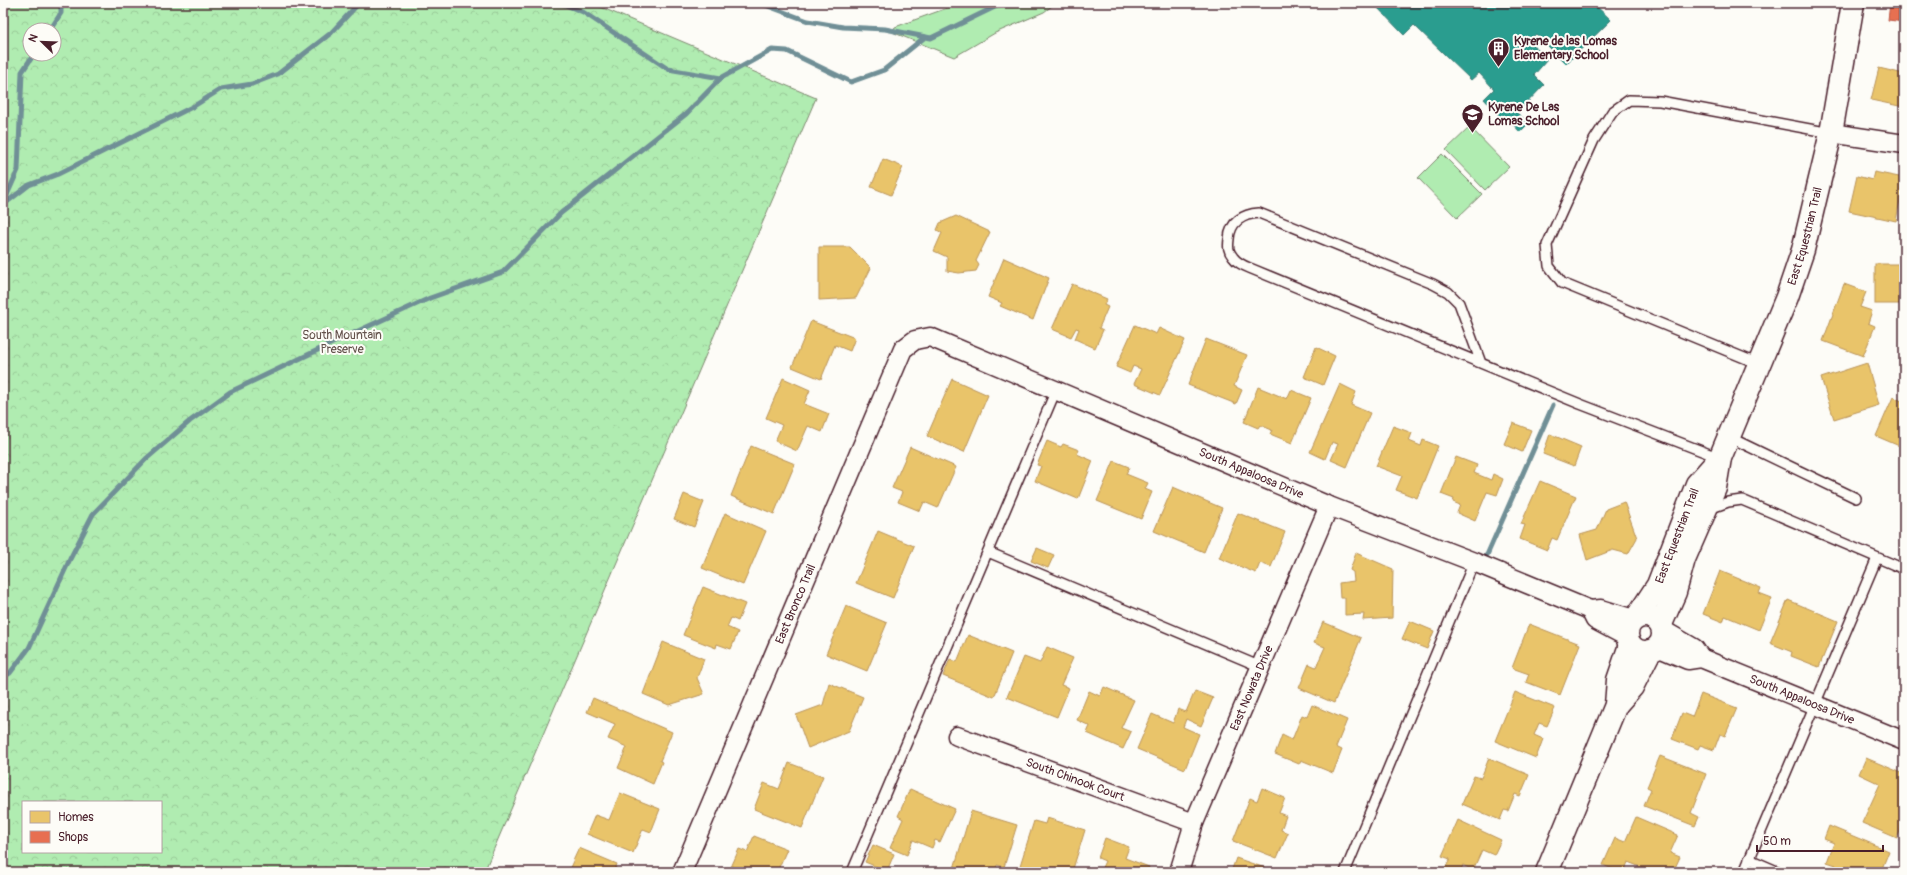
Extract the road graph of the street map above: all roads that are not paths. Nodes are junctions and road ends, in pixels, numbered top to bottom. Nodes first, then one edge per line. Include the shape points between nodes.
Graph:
1 (1853, 3) edge
2 (1831, 133) junction
3 (1904, 144) edge
4 (915, 340) joint
5 (1481, 363) junction
6 (1759, 364) junction
7 (1056, 390) junction
8 (1729, 437) junction
9 (1720, 458) junction
10 (1856, 498) dead end
11 (1329, 506) junction
12 (1707, 510) junction
13 (988, 552) junction
14 (1878, 558) junction
15 (1474, 562) junction
16 (1904, 570) edge
17 (1645, 634) junction
18 (1262, 667) junction
19 (1814, 704) junction
20 (957, 736) dead end
21 (1904, 741) edge
22 (1194, 824) junction
23 (1749, 859) junction
24 (682, 872) edge
25 (852, 872) edge
26 (1179, 872) edge
27 (1345, 872) edge
28 (1547, 872) edge
29 (1744, 872) edge
30 (1779, 872) edge

1 - 2 street, East Equestrian Trail
2 - 3 street
2 - 6 street, East Equestrian Trail via 1803,250
2 - 6 lane via 1660,101 1630,100 1612,112 1594,140 1547,245 1549,266 1562,282
4 - 7 street, South Appaloosa Drive via 930,337
4 - 24 street, East Bronco Trail via 903,349
5 - 5 lane via 1459,303 1448,292 1259,213 1240,218 1233,225 1228,250 1239,263
5 - 9 lane
6 - 8 street, East Equestrian Trail
7 - 11 street, South Appaloosa Drive
7 - 13 lane
8 - 9 street, East Equestrian Trail
8 - 10 lane
9 - 12 street, East Equestrian Trail via 1715,488
9 - 17 street, East Equestrian Trail via 1697,484 1658,585
11 - 15 street, South Appaloosa Drive
11 - 18 street, East Nowata Drive
12 - 14 lane via 1742,500
12 - 17 street, East Equestrian Trail via 1684,560 1675,592
13 - 18 lane
13 - 25 lane
14 - 16 lane
14 - 19 lane
15 - 17 street, South Appaloosa Drive via 1590,610 1601,609
15 - 27 lane
17 - 19 street, South Appaloosa Drive via 1688,660 1700,658
17 - 28 street, East Equestrian Trail via 1618,680 1616,705
18 - 22 street, East Nowata Drive
19 - 21 street, South Appaloosa Drive
19 - 23 lane via 1809,722
20 - 22 street, South Chinook Court
22 - 26 street, East Nowata Drive
23 - 29 lane
23 - 30 lane

